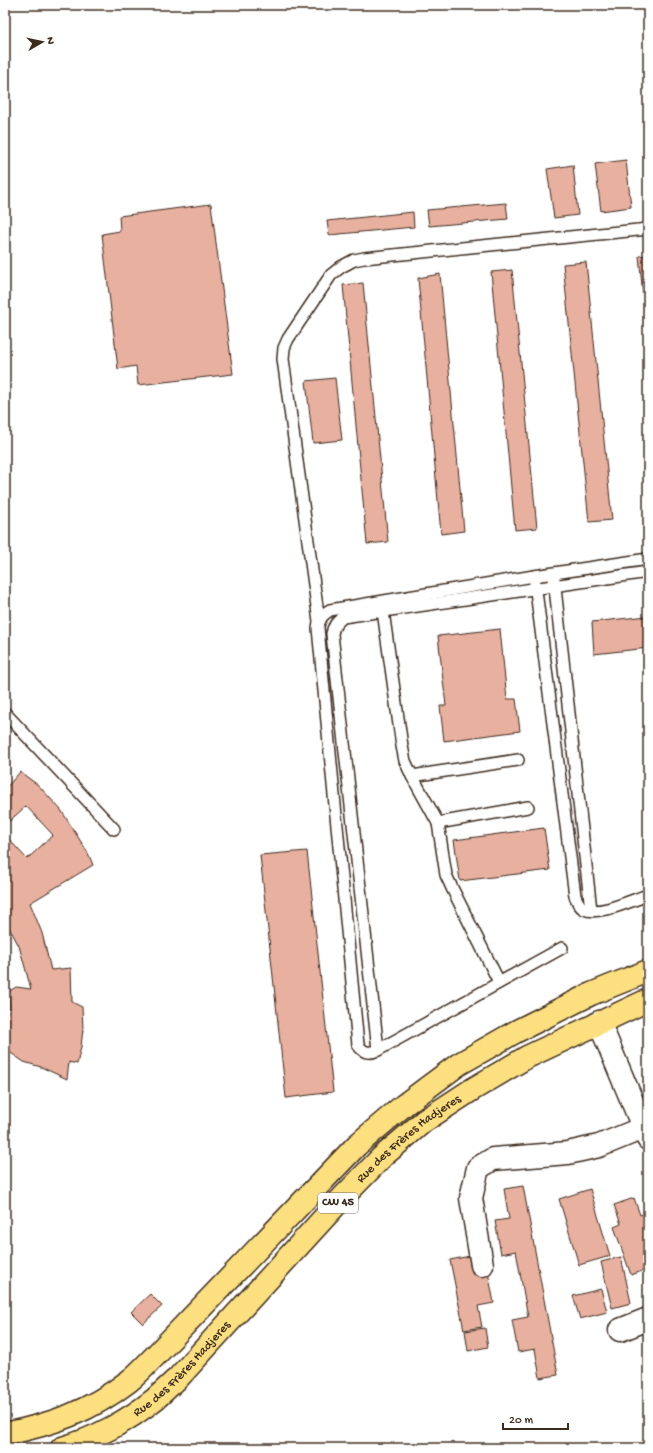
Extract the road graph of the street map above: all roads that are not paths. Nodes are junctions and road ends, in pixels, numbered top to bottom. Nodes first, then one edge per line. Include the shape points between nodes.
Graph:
1 (648, 229) edge
2 (648, 559) edge
3 (648, 572) edge
4 (553, 573) junction
5 (534, 576) junction
6 (555, 586) junction
7 (535, 590) junction
8 (382, 606) junction
9 (319, 621) junction
10 (5, 714) edge
11 (518, 760) dead end
12 (412, 776) junction
13 (528, 807) dead end
14 (438, 823) junction
15 (114, 829) dead end
16 (648, 895) edge
17 (591, 910) junction
18 (562, 948) dead end
19 (648, 971) edge
20 (500, 982) junction
21 (605, 989) junction
22 (648, 1000) edge
23 (576, 1002) junction
24 (618, 1013) junction
25 (594, 1024) junction
26 (378, 1050) junction
27 (646, 1133) edge
28 (482, 1265) dead end
29 (648, 1319) edge
30 (620, 1330) dead end
31 (5, 1434) edge
32 (62, 1448) edge

1 - 9 lane via 364,258 354,260 332,275 284,348
2 - 4 lane
3 - 6 lane
4 - 5 lane
4 - 6 lane
5 - 7 lane
5 - 8 lane
6 - 7 lane
6 - 17 lane
7 - 8 lane
7 - 17 lane via 575,896 584,909
8 - 9 lane via 330,610 323,614
8 - 12 lane via 402,746
8 - 26 lane via 343,617 337,621 332,634
9 - 26 lane via 358,1045 366,1052
10 - 15 lane
11 - 12 lane
12 - 14 lane
13 - 14 lane
14 - 20 lane via 446,874
16 - 17 lane via 606,909
18 - 20 lane
19 - 21 main road
20 - 26 lane
21 - 23 main road
21 - 24 main road via 616,998
22 - 24 main road, Rue des Frères Hadjeres / CW 45
23 - 25 main road via 582,1021
23 - 31 main road via 517,1031 459,1064 404,1105 357,1145 130,1380 102,1400 67,1418
24 - 25 main road, Rue des Frères Hadjeres / CW 45
25 - 27 street
25 - 32 main road, Rue des Frères Hadjeres / CW 45 via 527,1057 424,1121 344,1196 178,1378 155,1399 98,1435
27 - 28 street via 568,1153 493,1159 478,1168 471,1198
29 - 30 street

